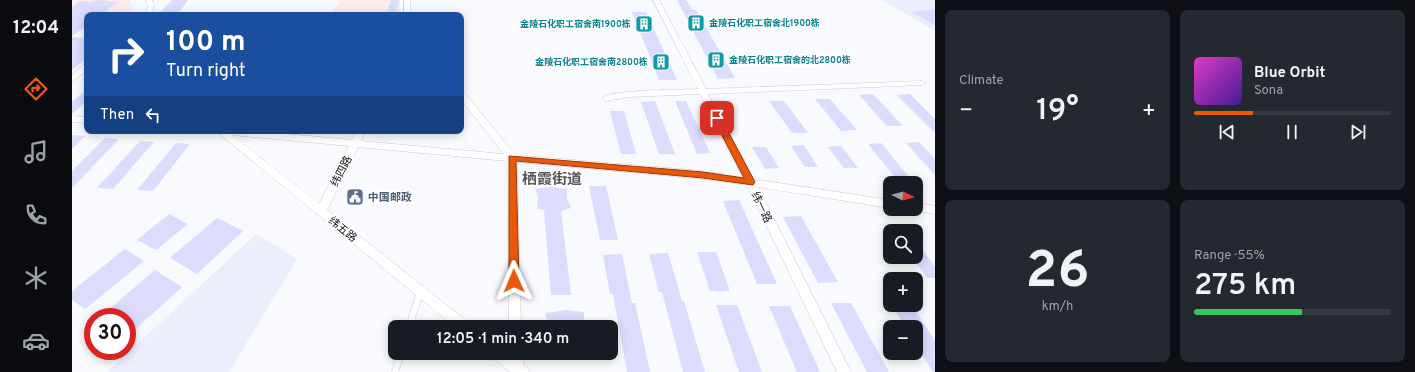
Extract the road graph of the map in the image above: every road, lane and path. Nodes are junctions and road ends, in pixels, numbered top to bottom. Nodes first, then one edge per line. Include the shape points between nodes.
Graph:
1 (407, 0) edge
2 (656, 0) edge
3 (150, 3) edge
4 (143, 12) edge
5 (407, 12) edge
6 (84, 69) edge
7 (72, 80) edge
8 (922, 83) dead end
9 (703, 92) junction
10 (464, 98) edge
11 (606, 98) dead end
12 (72, 119) edge
13 (84, 120) edge
14 (225, 134) edge
15 (254, 134) edge
16 (360, 134) edge
17 (355, 143) junction
18 (512, 158) junction
19 (750, 182) junction
20 (883, 203) edge
21 (923, 209) edge
22 (935, 210) edge
23 (321, 211) junction
24 (420, 291) junction
25 (411, 320) edge
26 (456, 320) edge
27 (515, 320) edge
28 (399, 360) edge
29 (506, 360) edge
30 (517, 360) edge
31 (518, 370) edge
32 (395, 372) edge
33 (844, 372) edge

1 - 5 street
2 - 9 street, 纬一路
3 - 4 street
6 - 7 street
8 - 9 street
9 - 11 street via 629,94
9 - 19 street, 纬一路
10 - 18 street
12 - 13 street
14 - 23 street, 纬五路
15 - 17 street
16 - 17 street, 纬四路
17 - 18 street
17 - 23 street, 纬四路
18 - 19 street via 703,175
18 - 27 street
19 - 20 street
19 - 33 street, 纬一路
21 - 22 street
23 - 24 street, 纬五路
24 - 25 lane
24 - 26 street, 纬五路
28 - 32 lane
29 - 31 street
30 - 31 street

